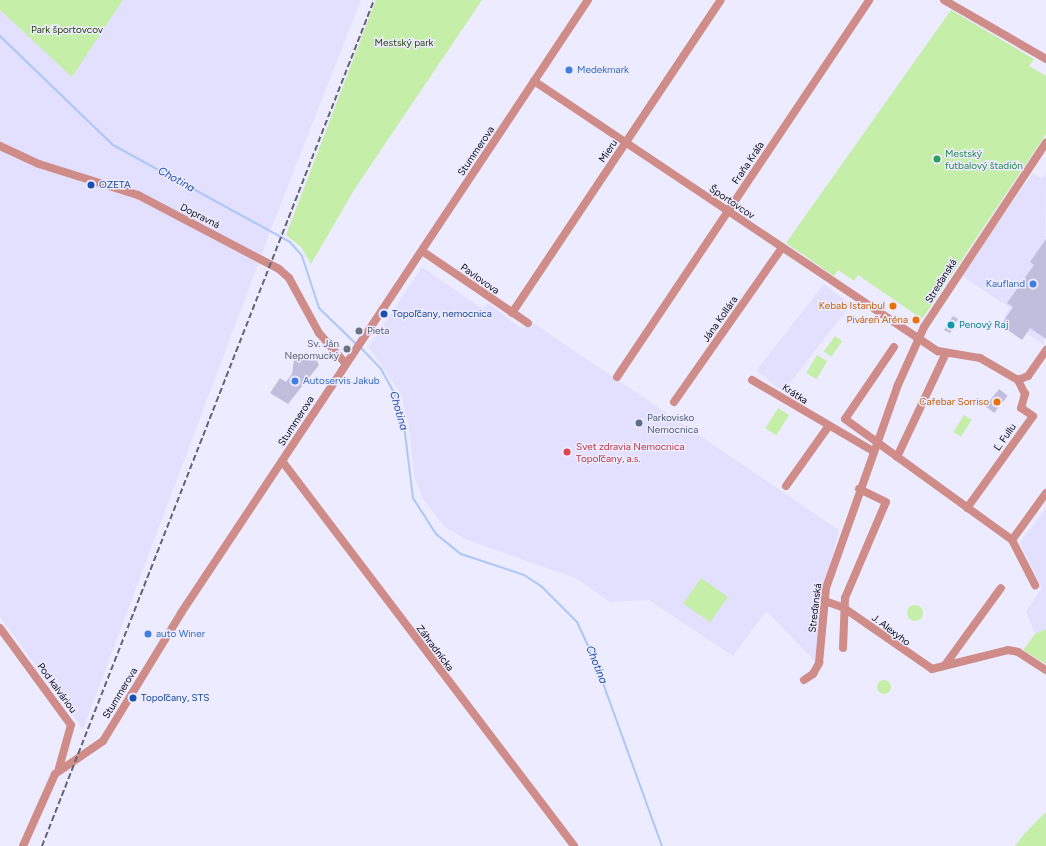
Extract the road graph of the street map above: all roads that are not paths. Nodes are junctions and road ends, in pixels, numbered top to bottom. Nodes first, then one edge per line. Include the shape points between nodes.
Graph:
1 (588, 0) edge
2 (721, 0) edge
3 (869, 0) edge
4 (944, 0) edge
5 (1046, 59) edge
6 (534, 81) junction
7 (625, 142) junction
8 (1046, 143) edge
9 (0, 146) edge
10 (728, 211) junction
11 (782, 248) junction
12 (422, 251) junction
13 (512, 313) junction
14 (528, 323) dead end
15 (918, 340) junction
16 (894, 347) dead end
17 (1046, 350) edge
18 (946, 353) junction
19 (345, 363) junction
20 (617, 377) dead end
21 (752, 380) dead end
22 (1018, 380) junction
23 (674, 402) dead end
24 (828, 426) junction
25 (876, 442) junction
26 (873, 451) junction
27 (897, 457) junction
28 (282, 461) junction
29 (786, 486) dead end
30 (859, 489) junction
31 (1046, 493) edge
32 (967, 508) junction
33 (1012, 540) junction
34 (1035, 585) dead end
35 (1001, 588) dead end
36 (825, 601) junction
37 (844, 608) junction
38 (0, 628) edge
39 (843, 648) dead end
40 (945, 665) junction
41 (1046, 670) edge
42 (804, 680) dead end
43 (59, 768) junction
44 (23, 846) edge
45 (574, 846) edge

1 - 6 street, Stummerova
2 - 7 street, Mieru
3 - 10 street, Fraňa Kráľa
4 - 5 street
6 - 7 street, Športovcov
6 - 12 street, Stummerova
7 - 10 street, Športovcov
7 - 13 street, Mieru
8 - 15 street, Streďanská via 955,277
9 - 19 street, Dopravná via 39,164 138,195 279,269 289,278 319,333
10 - 11 street, Športovcov
10 - 20 street, Fraňa Kráľa
11 - 15 street, Športovcov
11 - 23 street, Jána Kollára
12 - 13 street, Pavlovova
12 - 19 street, Stummerova
13 - 14 street, Pavlovova
15 - 18 street, Športovcov
15 - 25 street, Streďanská
16 - 25 street via 845,419
17 - 22 street via 1028,376
18 - 22 street, Športovcov via 980,358
18 - 27 street
19 - 28 street, Stummerova
21 - 24 street, Krátka
22 - 32 street, Ľ. Fullu via 1025,394 1021,408 1032,416
24 - 26 street, Krátka
24 - 29 street
25 - 26 street, Streďanská
25 - 27 street
26 - 30 street, Streďanská
27 - 32 street
28 - 43 street, Stummerova via 181,613 103,741 88,754
28 - 45 street, Záhradnícka
30 - 36 street, Streďanská
30 - 37 street via 886,502 845,598
31 - 33 street
32 - 33 street
33 - 34 street
35 - 40 street
36 - 37 street, J. Alexyho
36 - 42 street, Streďanská via 819,663 813,674
37 - 39 street
37 - 40 street, J. Alexyho via 923,666 932,669
38 - 43 street, Pod kalváriou via 71,725
40 - 41 street, J. Alexyho via 1008,650 1018,652
43 - 44 street via 44,792

